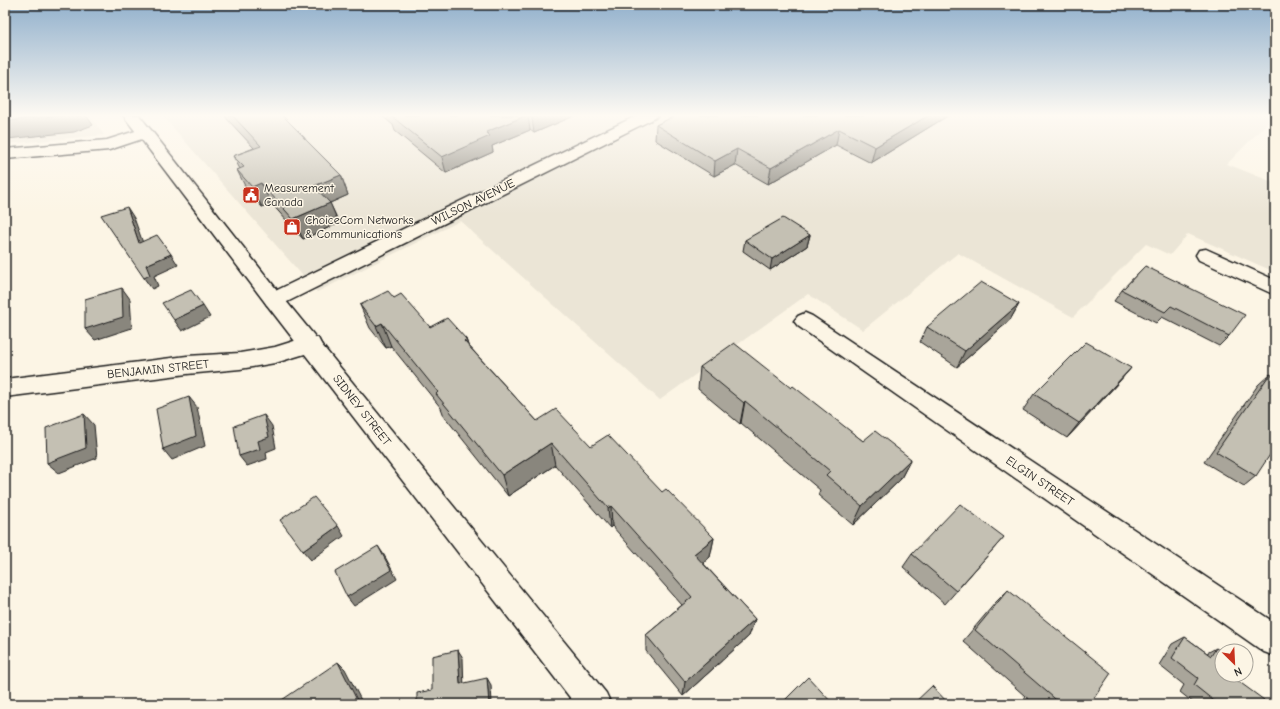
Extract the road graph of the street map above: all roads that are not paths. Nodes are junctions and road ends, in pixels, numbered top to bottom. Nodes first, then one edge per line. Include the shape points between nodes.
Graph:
1 (73, 148) edge
2 (157, 148) edge
3 (583, 148) edge
4 (5, 154) edge
5 (1206, 256) dead end
6 (1275, 288) edge
7 (274, 300) junction
8 (806, 321) dead end
9 (310, 344) junction
10 (5, 388) edge
11 (1275, 641) edge
12 (596, 704) edge

1 - 4 street
2 - 7 street, SIDNEY STREET
3 - 7 street, WILSON AVENUE
5 - 6 street
7 - 9 street, SIDNEY STREET
8 - 11 street, ELGIN STREET
9 - 10 street, BENJAMIN STREET via 240,361 187,365
9 - 12 street, SIDNEY STREET

